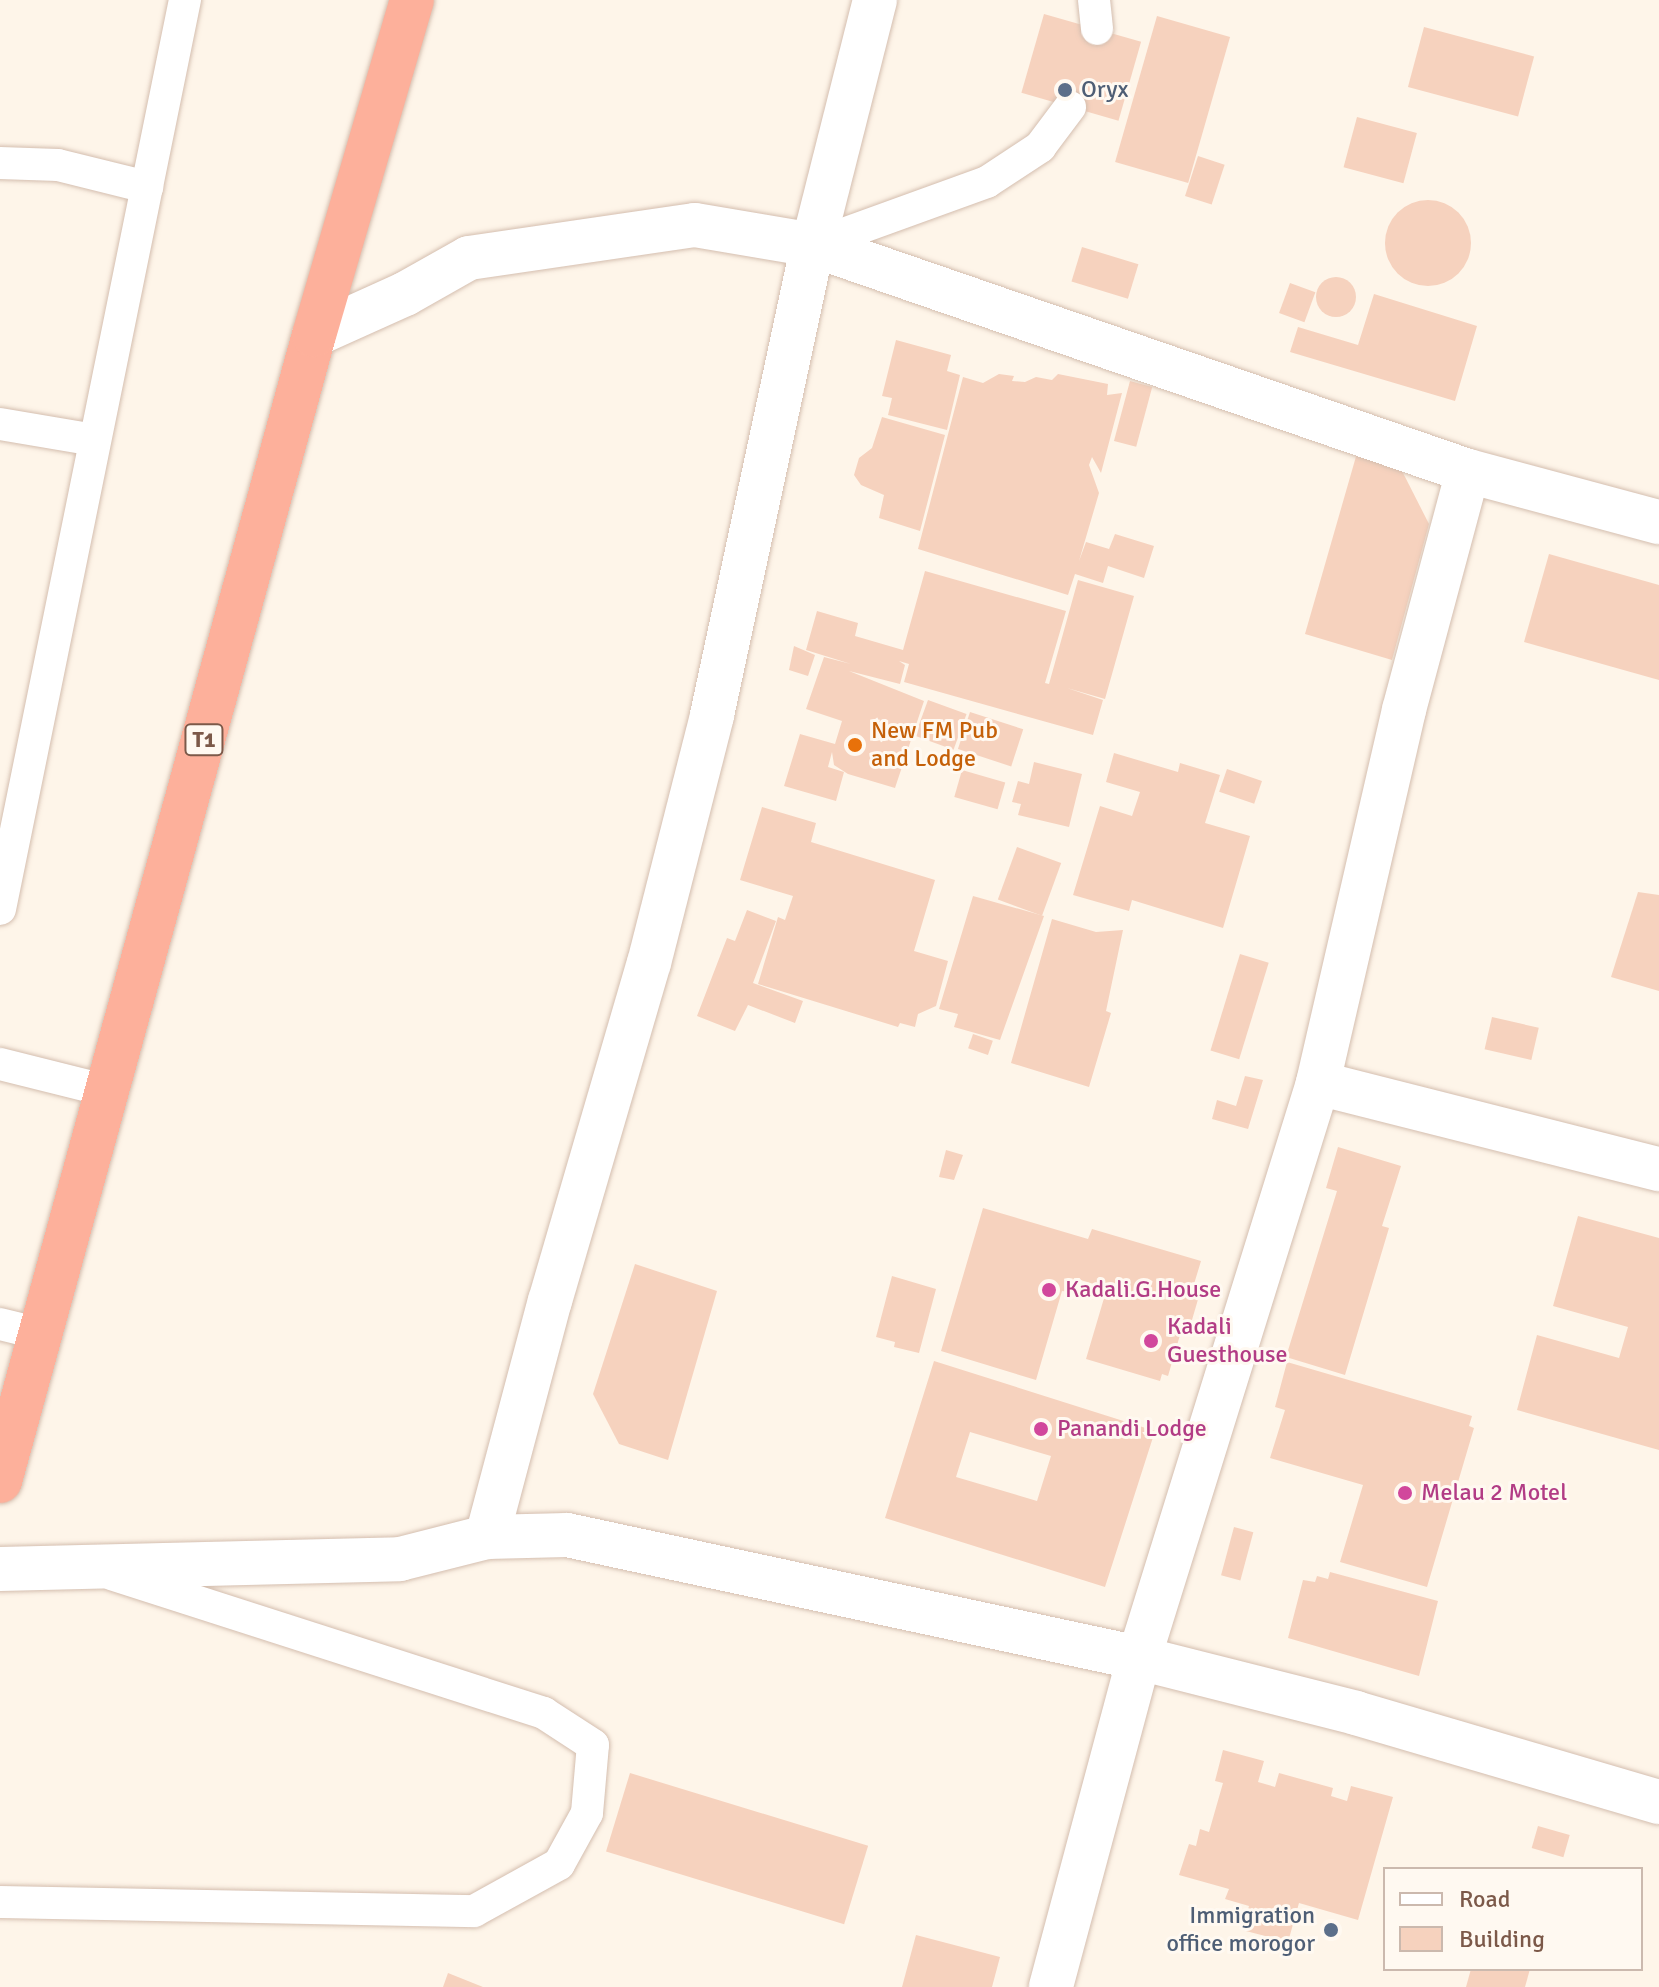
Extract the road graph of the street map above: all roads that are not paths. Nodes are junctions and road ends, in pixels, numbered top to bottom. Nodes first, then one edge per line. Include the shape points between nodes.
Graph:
1 (185, 0) edge
2 (412, 0) edge
3 (875, 0) edge
4 (1070, 107) dead end
5 (0, 163) edge
6 (147, 187) junction
7 (813, 245) junction
8 (314, 335) junction
9 (0, 424) edge
10 (95, 440) junction
11 (1468, 471) junction
12 (1659, 522) edge
13 (0, 909) edge
14 (0, 1064) edge
15 (1318, 1083) junction
16 (108, 1091) junction
17 (1659, 1169) edge
18 (21, 1329) edge
19 (0, 1481) edge
20 (487, 1537) junction
21 (0, 1569) edge
22 (94, 1569) junction
23 (1139, 1658) junction
24 (1659, 1802) edge
25 (0, 1902) edge
26 (1051, 1987) edge

1 - 6 lane
2 - 8 highway, T1
3 - 7 street
4 - 7 lane via 1040,147 987,182
5 - 6 lane via 58,165
6 - 10 lane
7 - 8 street via 695,225 469,258
7 - 11 street
7 - 20 street via 708,731 649,963
8 - 16 highway, T1
9 - 10 lane
10 - 13 lane
11 - 12 street
11 - 15 street via 1404,710
14 - 16 lane
15 - 17 street
15 - 23 street
16 - 18 highway, T1
18 - 19 highway, T1
20 - 22 street via 400,1559
20 - 23 street via 567,1535
21 - 22 street
22 - 25 lane via 544,1713 593,1745 587,1813 559,1864 474,1911
23 - 24 street via 1356,1713
23 - 26 street

